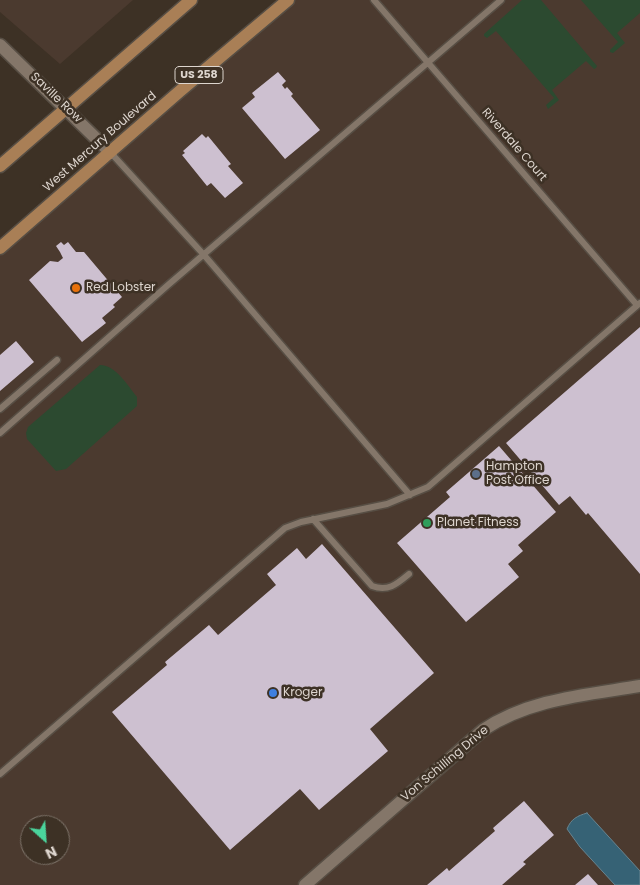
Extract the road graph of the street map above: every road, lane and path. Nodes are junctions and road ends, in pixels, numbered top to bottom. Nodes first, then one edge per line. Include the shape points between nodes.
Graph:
1 (191, 0) edge
2 (288, 0) edge
3 (374, 0) edge
4 (501, 0) edge
5 (0, 45) edge
6 (428, 62) junction
7 (67, 108) junction
8 (110, 153) junction
9 (0, 166) edge
10 (0, 248) edge
11 (204, 255) junction
12 (639, 304) edge
13 (57, 360) dead end
14 (0, 409) edge
15 (0, 433) edge
16 (410, 495) junction
17 (313, 519) junction
18 (409, 574) dead end
19 (640, 686) edge
20 (0, 774) edge
21 (305, 885) edge

1 - 7 main road
2 - 8 main road, West Mercury Boulevard / US 258
3 - 6 lane, Riverdale Court
4 - 6 lane
5 - 7 street, Saville Row
6 - 11 lane
6 - 12 lane, Riverdale Court
7 - 8 street, Saville Row
7 - 9 main road
8 - 10 main road, West Mercury Boulevard / US 258
8 - 11 lane
11 - 15 lane
11 - 16 lane
12 - 16 lane via 435,481
13 - 14 lane
16 - 17 lane via 387,504
17 - 18 lane via 372,586 391,588
17 - 20 lane via 293,524 272,538
19 - 21 street, Von Schilling Drive via 544,703 496,722

